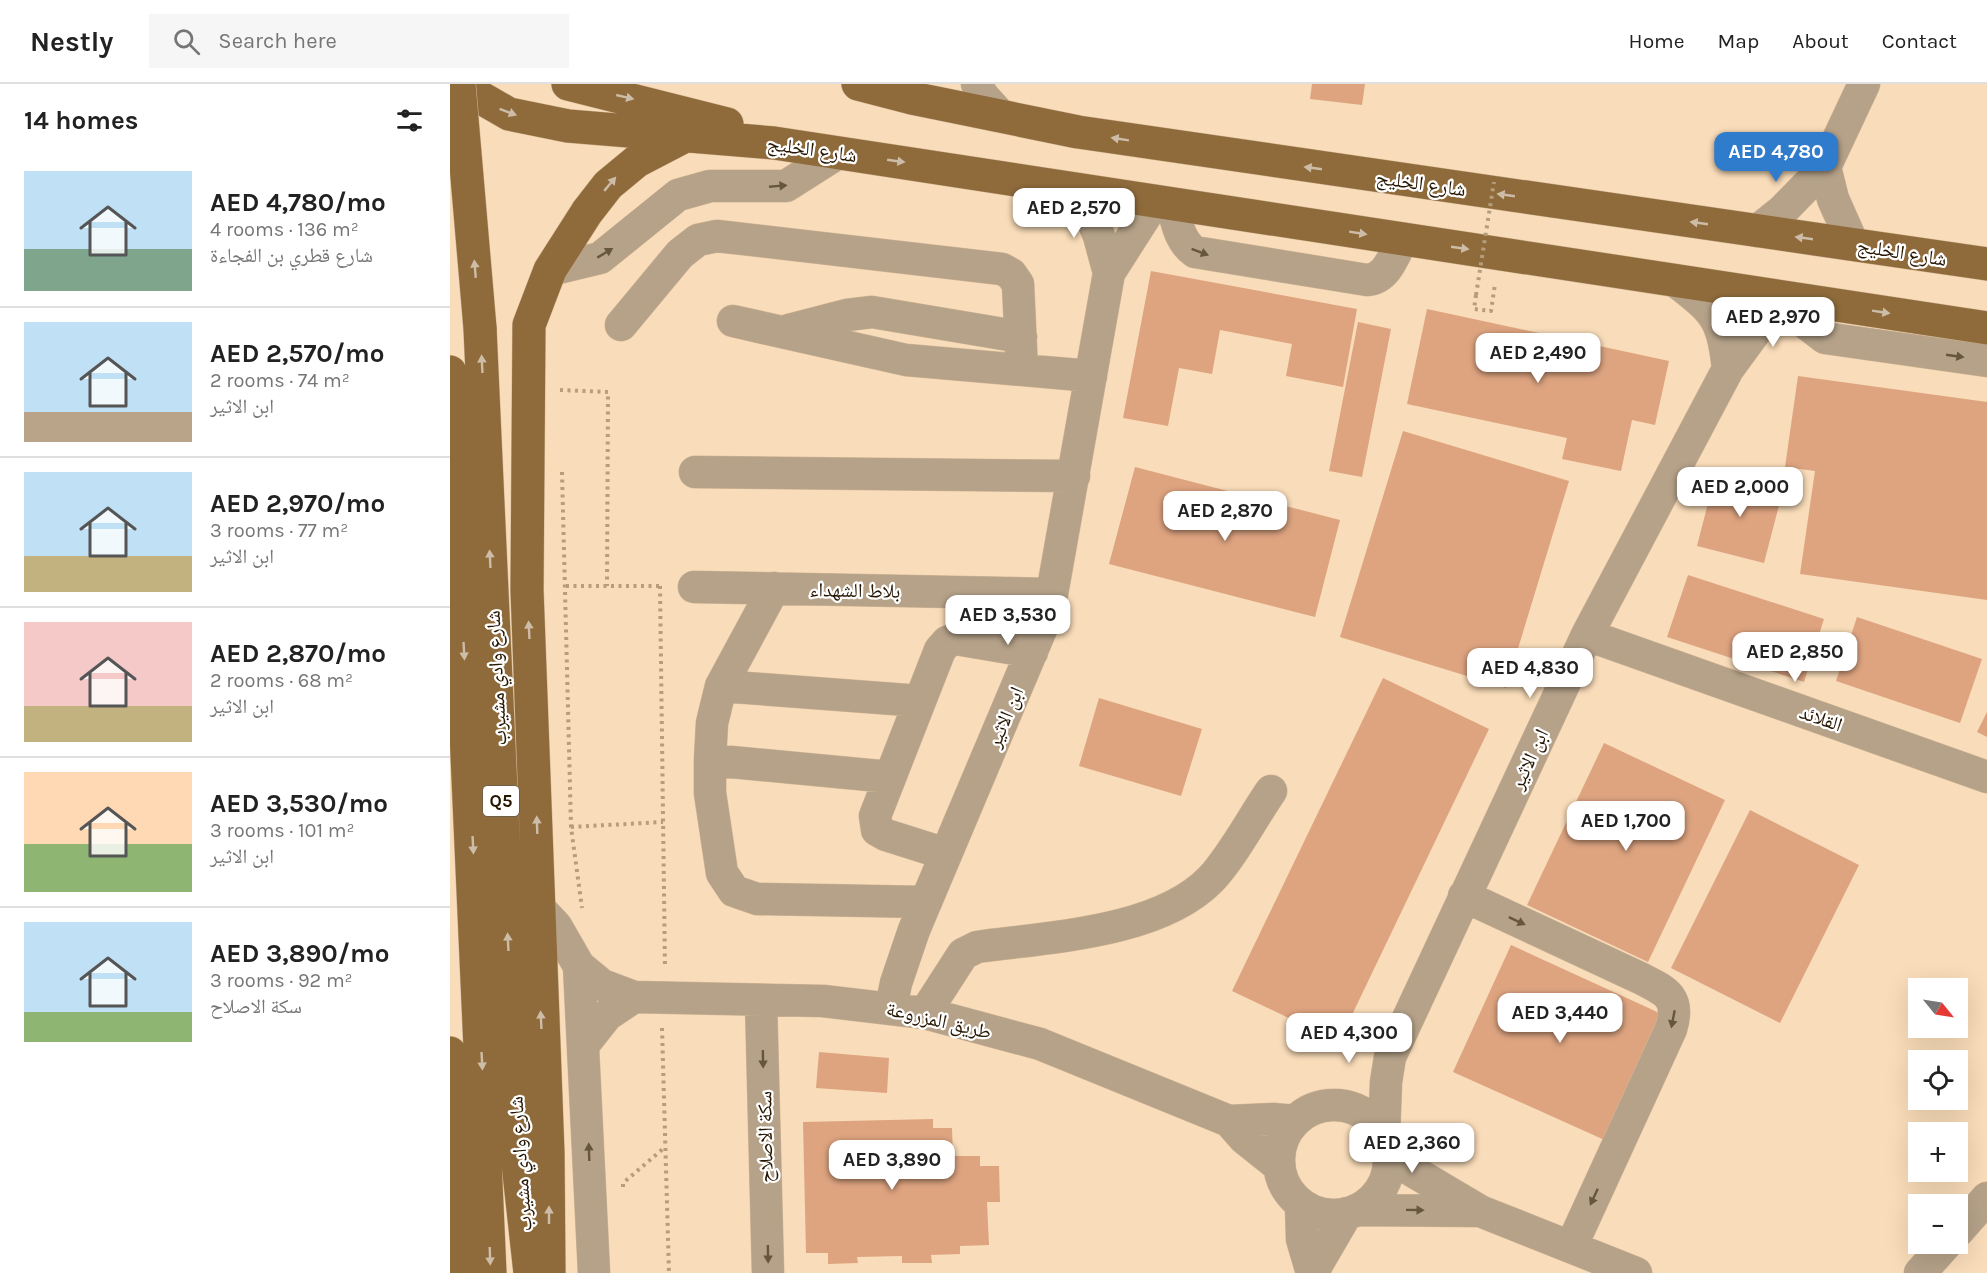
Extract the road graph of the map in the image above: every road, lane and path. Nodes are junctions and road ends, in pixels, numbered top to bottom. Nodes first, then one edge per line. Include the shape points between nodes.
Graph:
1 (458, 84) edge
2 (568, 84) edge
3 (858, 84) edge
4 (977, 84) edge
5 (1864, 84) edge
6 (904, 91) edge
7 (999, 114) junction
8 (688, 135) junction
9 (774, 143) junction
10 (838, 153) junction
11 (1825, 167) junction
12 (1494, 182) dead end
13 (1080, 190) junction
14 (1164, 203) junction
15 (1757, 231) junction
16 (1402, 240) junction
17 (1853, 244) junction
18 (1987, 264) edge
19 (550, 270) junction
20 (1109, 273) junction
21 (1674, 280) junction
22 (1791, 298) junction
23 (1491, 311) dead end
24 (733, 321) dead end
25 (621, 325) dead end
26 (1987, 328) edge
27 (783, 332) junction
28 (1021, 337) junction
29 (1987, 361) edge
30 (1728, 369) junction
31 (1022, 370) junction
32 (450, 372) edge
33 (1091, 376) junction
34 (558, 380) dead end
35 (559, 390) junction
36 (560, 402) dead end
37 (562, 471) dead end
38 (695, 472) dead end
39 (1074, 476) junction
40 (566, 586) junction
41 (607, 586) junction
42 (660, 586) junction
43 (694, 587) joint
44 (774, 588) junction
45 (1052, 594) junction
46 (1587, 635) junction
47 (1032, 652) junction
48 (721, 686) junction
49 (920, 701) junction
50 (710, 760) junction
51 (890, 777) junction
52 (1987, 777) edge
53 (1271, 791) dead end
54 (663, 822) junction
55 (571, 827) junction
56 (946, 854) junction
57 (1464, 896) junction
58 (926, 902) junction
59 (540, 909) junction
60 (583, 915) dead end
61 (579, 966) junction
62 (655, 970) dead end
63 (634, 997) junction
64 (761, 1001) junction
65 (891, 1008) junction
66 (925, 1013) junction
67 (653, 1029) dead end
68 (584, 1044) junction
69 (450, 1053) edge
70 (1390, 1057) junction
71 (1348, 1106) junction
72 (1229, 1121) junction
73 (1295, 1122) junction
74 (1387, 1146) junction
75 (665, 1147) junction
76 (1279, 1166) junction
77 (623, 1194) dead end
78 (1987, 1198) edge
79 (1301, 1204) junction
80 (1480, 1211) junction
81 (1352, 1212) junction
82 (1968, 1220) edge
83 (1570, 1247) junction
84 (1937, 1254) edge
85 (458, 1273) edge
86 (490, 1273) edge
87 (530, 1273) edge
88 (549, 1273) edge
89 (594, 1273) edge
90 (669, 1273) edge
91 (768, 1273) edge
92 (1312, 1273) edge
93 (1636, 1273) edge
94 (1920, 1273) edge

1 -> 8 main road, شارع الخليج via 494,106 525,118 598,130
87 -> 1 main road, شارع وادي مشيرب / Q5, bridge via 518,1164 480,328
2 -> 9 main road via 713,119
3 - 6 main road, شارع الخليج
4 - 7 street
5 - 11 street
6 - 7 main road, شارع الخليج
15 -> 7 main road, شارع الخليج via 1276,163 1078,132
8 - 9 main road, شارع الخليج
19 -> 8 main road via 587,212 617,175
9 - 10 main road, شارع الخليج
10 -> 13 main road, شارع الخليج
19 -> 10 street via 600,258 678,195 691,189 786,186
11 - 15 street
11 - 17 street via 1833,199
12 - 23 path, bridge via 1474,309
13 - 14 main road, شارع الخليج
13 - 20 street, ابن الاثير via 1097,228
14 -> 16 main road, شارع الخليج
14 -> 16 street via 1195,252 1367,280 1380,277
14 - 20 street, ابن الاثير
17 -> 15 main road, شارع الخليج
16 -> 21 main road, شارع الخليج
17 - 18 main road, شارع الخليج
59 -> 19 main road, شارع وادي مشيرب via 527,590 529,325
20 - 33 street, ابن الاثير
21 - 22 main road, شارع الخليج
21 - 30 street via 1707,305 1719,321
22 -> 26 main road, شارع الخليج
22 -> 29 street via 1808,325 1825,338
22 - 30 street, ابن الاثير via 1769,313
24 - 27 street
25 - 28 street via 680,254 698,240 717,236 1002,270 1018,284
27 - 28 street via 872,312
27 - 31 street via 906,360
28 - 31 street
30 - 46 street, ابن الاثير
31 - 33 street
32 -> 86 main road, شارع وادي مشيرب / Q5
33 - 39 street, ابن الاثير
34 - 35 path
35 - 36 path
35 - 41 path via 608,392
37 - 40 path
38 - 39 street
39 - 45 street, ابن الاثير
40 - 41 path
40 - 55 path
41 - 42 path
42 - 43 path
42 - 54 path
43 - 44 street, بلاط الشهداء
44 - 45 street, بلاط الشهداء
44 - 48 street
45 - 47 street, ابن الاثير
46 - 52 street, القلائد
46 - 57 street, ابن الاثير
47 - 49 street via 956,639 947,642 940,650
47 - 56 street, ابن الاثير
48 - 49 street
48 - 50 street via 712,723
49 - 51 street
50 - 51 street
50 - 58 street via 710,793 722,873 734,891 757,899
51 - 56 street via 875,816 877,830
53 - 66 street via 1213,877 1191,897 1147,916 1105,927 977,947 963,954
54 - 55 path
54 - 62 path via 666,969
55 - 60 path
56 - 58 street, ابن الاثير
57 - 70 street, ابن الاثير
57 -> 83 street via 1640,978 1674,1002 1671,1029
58 - 65 street, ابن الاثير via 904,956
59 - 61 street via 556,926
88 -> 59 main road, شارع وادي مشيرب
61 - 63 street, طريق المزروعة via 602,985
61 - 68 street
63 - 64 street, طريق المزروعة
63 - 68 street via 607,1015
64 - 65 street, طريق المزروعة via 823,1001
64 -> 91 street, سكة الاصلاح
65 - 66 street, طريق المزروعة
66 - 72 street, طريق المزروعة via 1040,1044
67 - 75 path via 662,1028
89 -> 68 street
69 - 85 main road
70 - 71 street, ابن الاثير
70 - 74 street, ابن الاثير via 1386,1083
71 - 73 street via 1319,1107
71 - 74 street via 1370,1117
72 - 73 street, طريق المزروعة
72 - 76 street, طريق المزروعة
73 - 76 street via 1283,1142
74 - 80 street
74 - 81 street via 1386,1178 1375,1197
75 - 77 path via 623,1183
75 - 90 path
76 - 79 street via 1286,1187
78 - 82 street
79 - 81 street via 1323,1214
79 - 92 street via 1302,1239
81 -> 80 street
80 - 83 street
81 - 92 street
83 - 93 street
84 - 94 street

